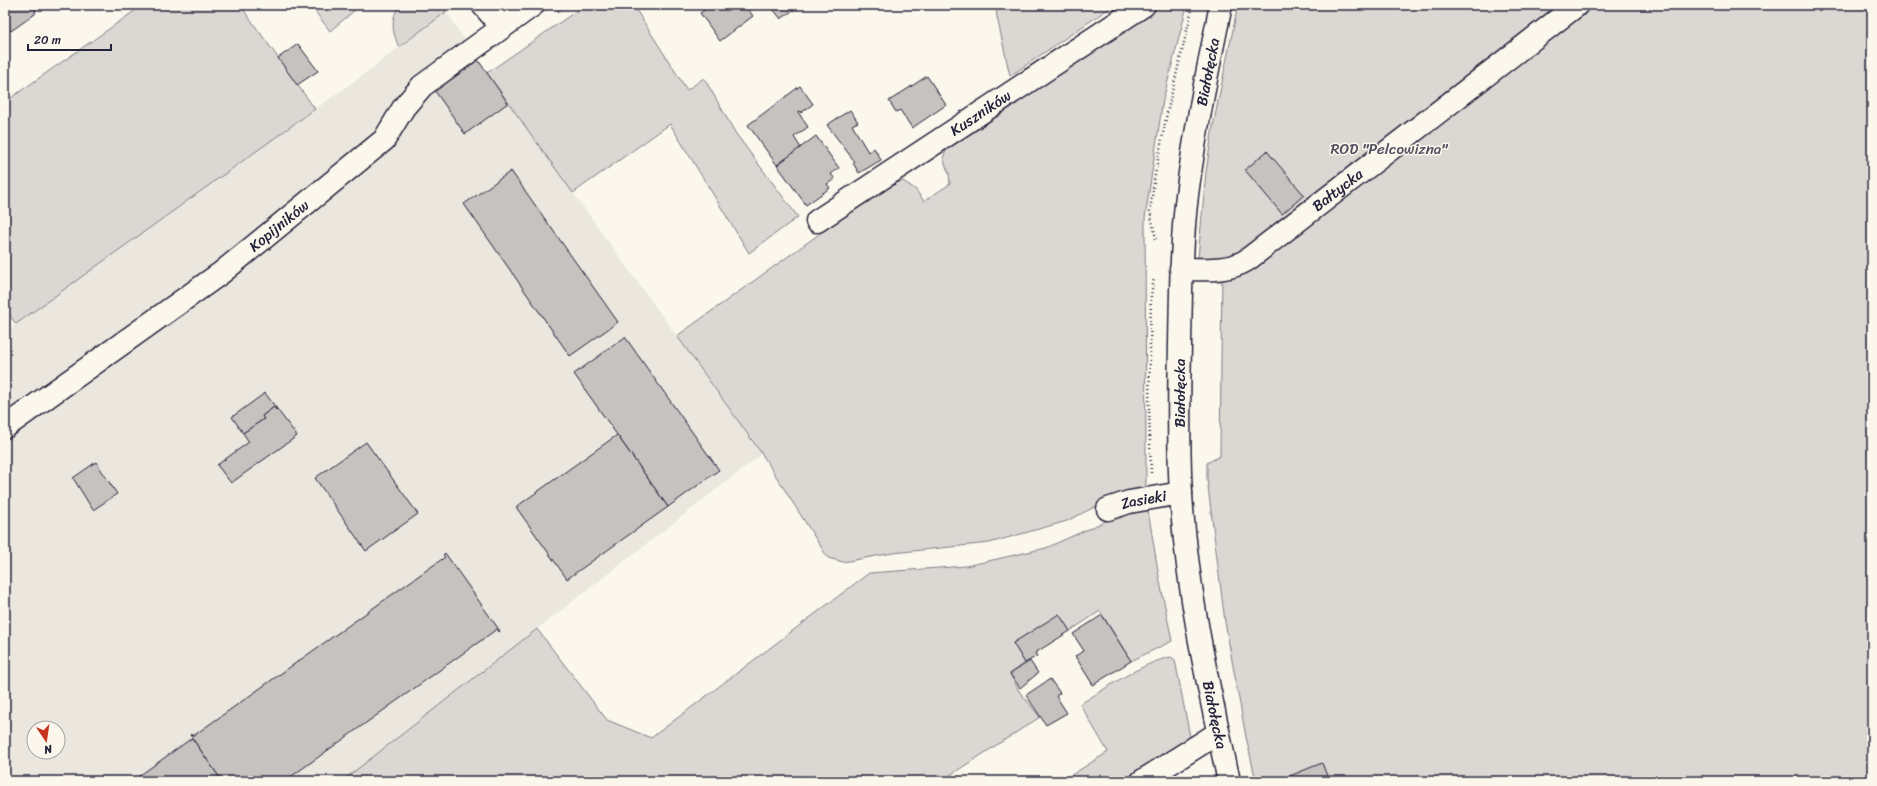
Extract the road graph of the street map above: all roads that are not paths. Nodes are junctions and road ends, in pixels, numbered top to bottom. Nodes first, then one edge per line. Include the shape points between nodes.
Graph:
1 (483, 5) edge
2 (533, 5) edge
3 (1144, 5) edge
4 (1221, 5) edge
5 (1577, 5) edge
6 (502, 27) junction
7 (817, 221) dead end
8 (1181, 270) junction
9 (5, 426) edge
10 (1181, 493) junction
11 (1108, 509) dead end
12 (1218, 733) junction
13 (1142, 781) edge
14 (1229, 781) edge

1 - 6 street
2 - 6 street, Kopijników
3 - 7 street, Kuszników
4 - 8 street, Białołęcka via 1196,133 1187,194
5 - 8 street, Bałtycka via 1247,260 1238,266 1222,269
6 - 9 street, Kopijników via 422,86 404,106 384,140 221,273
8 - 10 street, Białołęcka
10 - 11 street, Zasieki via 1129,502
10 - 12 street, Białołęcka via 1202,662
12 - 13 street
12 - 14 street, Białołęcka

